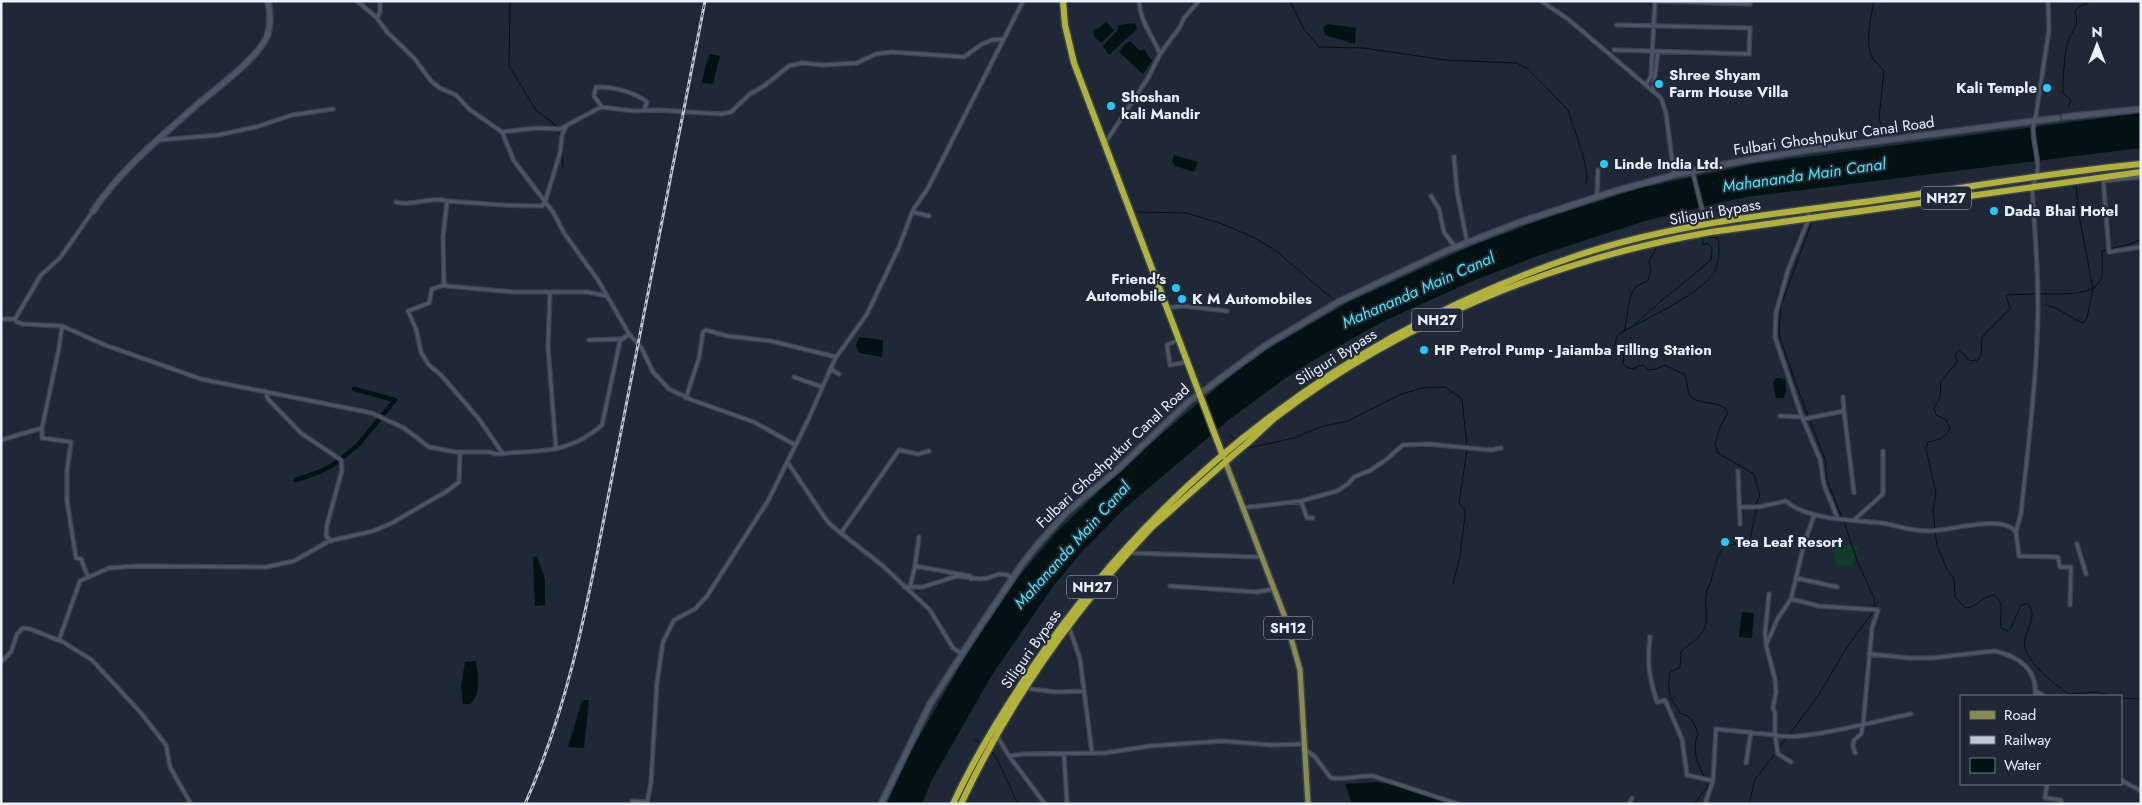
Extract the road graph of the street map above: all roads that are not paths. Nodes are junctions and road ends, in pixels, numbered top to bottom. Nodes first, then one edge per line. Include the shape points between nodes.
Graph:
1 (268, 1) edge
2 (357, 1) edge
3 (380, 1) edge
4 (1023, 1) edge
5 (1063, 1) edge
6 (1139, 1) edge
7 (1199, 1) edge
8 (1540, 1) edge
9 (1655, 1) edge
10 (1750, 1) edge
11 (2048, 1) edge
12 (377, 18) junction
13 (1617, 25) dead end
14 (1654, 26) junction
15 (1004, 39) junction
16 (1614, 50) dead end
17 (1653, 51) junction
18 (1658, 52) junction
19 (1160, 54) junction
20 (1646, 85) junction
21 (1653, 90) junction
22 (603, 107) junction
23 (332, 109) dead end
24 (2141, 109) edge
25 (644, 110) junction
26 (2033, 123) junction
27 (567, 126) junction
28 (502, 132) junction
29 (158, 140) junction
30 (1105, 143) junction
31 (1454, 157) dead end
32 (2141, 164) edge
33 (1598, 170) dead end
34 (2141, 172) edge
35 (1692, 173) junction
36 (1674, 175) junction
37 (2141, 177) edge
38 (2038, 178) junction
39 (2103, 178) junction
40 (2032, 186) junction
41 (1431, 196) dead end
42 (1597, 197) junction
43 (447, 201) junction
44 (396, 202) dead end
45 (546, 202) junction
46 (1808, 209) junction
47 (93, 211) joint
48 (1703, 211) dead end
49 (913, 212) junction
50 (928, 216) dead end
51 (1809, 218) junction
52 (1651, 240) junction
53 (1468, 242) junction
54 (1455, 247) junction
55 (2141, 247) edge
56 (444, 285) junction
57 (550, 292) junction
58 (607, 296) junction
59 (1167, 309) junction
60 (1227, 311) dead end
61 (1, 319) edge
62 (15, 319) junction
63 (62, 326) junction
64 (629, 334) junction
65 (622, 339) junction
66 (589, 340) dead end
67 (1179, 340) junction
68 (836, 357) junction
69 (1187, 362) junction
70 (830, 369) junction
71 (839, 374) dead end
72 (794, 377) dead end
73 (822, 388) junction
74 (265, 391) junction
75 (1199, 396) junction
76 (686, 398) junction
77 (1843, 398) dead end
78 (1844, 411) junction
79 (1780, 416) dead end
80 (1806, 418) junction
81 (42, 428) junction
82 (1, 440) edge
83 (795, 445) junction
84 (1500, 448) dead end
85 (556, 449) junction
86 (1234, 449) junction
87 (929, 451) dead end
88 (1883, 451) dead end
89 (460, 452) junction
90 (503, 454) junction
91 (1222, 454) junction
92 (1225, 461) junction
93 (788, 462) junction
94 (1738, 471) dead end
95 (1854, 493) dead end
96 (1301, 501) junction
97 (1740, 507) junction
98 (1242, 508) junction
99 (1834, 509) junction
100 (1814, 516) junction
101 (1826, 517) junction
102 (1313, 518) dead end
103 (1838, 518) junction
104 (1854, 521) junction
105 (1740, 524) dead end
106 (2016, 532) junction
107 (841, 533) junction
108 (919, 537) dead end
109 (331, 540) junction
110 (2078, 544) dead end
111 (1128, 553) junction
112 (1261, 557) junction
113 (916, 566) junction
114 (2086, 574) dead end
115 (88, 577) junction
116 (1796, 578) junction
117 (971, 579) junction
118 (1011, 580) junction
119 (1170, 586) dead end
120 (904, 587) junction
121 (910, 587) junction
122 (1837, 587) dead end
123 (1274, 589) junction
124 (1769, 594) dead end
125 (1790, 599) junction
126 (2070, 605) dead end
127 (1068, 625) junction
128 (1650, 637) dead end
129 (59, 640) junction
130 (1766, 645) junction
131 (962, 654) junction
132 (1869, 654) junction
133 (1, 662) edge
134 (1031, 689) dead end
135 (2036, 690) junction
136 (1084, 691) junction
137 (2035, 695) edge
138 (2043, 695) edge
139 (1911, 714) dead end
140 (1863, 725) junction
141 (1751, 732) junction
142 (1775, 735) junction
143 (992, 739) junction
144 (1306, 747) junction
145 (984, 751) junction
146 (1092, 753) junction
147 (1856, 753) dead end
148 (1064, 754) junction
149 (1009, 756) junction
150 (1791, 762) dead end
151 (1746, 763) dead end
152 (1712, 781) junction
153 (2122, 781) edge
154 (2047, 785) edge
155 (2141, 791) edge
156 (1632, 798) dead end
157 (632, 801) dead end
158 (647, 803) edge
159 (192, 804) edge
160 (881, 804) edge
161 (953, 804) edge
162 (961, 804) edge
163 (1045, 804) edge
164 (1067, 804) edge
165 (1308, 804) edge
166 (1458, 804) edge
167 (1629, 804) edge
168 (1705, 804) edge
169 (2061, 804) edge

1 - 29 street via 268,36 238,70
2 - 12 street
3 - 12 street
4 - 15 street
5 - 30 highway via 1074,63
6 - 19 street via 1142,17
7 - 19 street
8 - 20 street via 1558,11
9 - 10 street via 1750,4
9 - 14 street
11 - 26 street via 2049,30
12 - 28 street via 431,81 456,95 469,109
13 - 14 street
14 - 17 street
14 - 18 street via 1750,28 1749,54
15 - 25 street via 982,44 964,57 892,52 876,54 857,63 789,66 731,112 721,114
15 - 49 street
16 - 17 street
17 - 18 street
17 - 20 street via 1651,76
18 - 21 street
19 - 30 street
20 - 21 street
21 - 36 street via 1665,106
22 - 25 street
22 - 25 street via 594,96 596,87 638,95 647,102
22 - 27 street
23 - 29 street via 292,115 218,135
24 - 26 street, Fulbari Ghoshpukur Canal Road
26 - 35 street, Fulbari Ghoshpukur Canal Road via 1809,150
26 - 38 street
27 - 28 street
27 - 45 street
28 - 45 street via 514,161
29 - 47 street via 107,191
30 - 59 highway
31 - 53 street via 1457,191
32 - 38 highway, Siliguri Bypass / NH27
33 - 42 street
34 - 39 highway, NH27
35 - 36 street, Fulbari Ghoshpukur Canal Road
35 - 48 street
36 - 42 street, Fulbari Ghoshpukur Canal Road
37 - 39 street
38 - 40 street
38 - 46 highway, Siliguri Bypass / NH27
39 - 40 highway, NH27
39 - 55 street via 2109,252
40 - 51 highway, NH27
40 - 106 street via 2037,337 2034,394 2021,513
41 - 54 street via 1439,209 1444,232
42 - 53 street, Fulbari Ghoshpukur Canal Road
43 - 44 street
43 - 45 street via 529,206 542,206
43 - 56 street via 442,237
45 - 58 street
46 - 51 street
46 - 52 highway, Siliguri Bypass / NH27 via 1662,233
47 - 62 street via 60,258 41,275
49 - 50 street
49 - 68 street via 867,314
51 - 52 highway, NH27 via 1664,241
51 - 80 street via 1788,270 1776,313 1775,337
52 - 86 highway, Siliguri Bypass / NH27 via 1575,256 1439,312 1308,388
53 - 54 street, Fulbari Ghoshpukur Canal Road
54 - 75 street, Fulbari Ghoshpukur Canal Road via 1337,303 1266,345
56 - 57 street
56 - 90 street via 432,289 429,304 408,311 421,352 428,364 479,419
57 - 58 street via 588,292
57 - 85 street via 548,353
58 - 64 street
59 - 60 street via 1183,306
59 - 67 highway
61 - 62 street
62 - 63 street via 23,324
63 - 74 street via 201,379
63 - 81 street
64 - 65 street
64 - 76 street via 653,372 669,389
65 - 66 street
65 - 85 street via 602,425
67 - 69 highway
67 - 69 street via 1167,345 1170,365
68 - 70 street
68 - 76 street via 706,330 702,332 699,358
69 - 75 highway
70 - 71 street
70 - 73 street
72 - 73 street
73 - 83 street
74 - 89 street via 380,416 404,428 429,447
74 - 109 street via 268,399 301,433 340,459 342,470 327,525 326,536
75 - 91 highway
75 - 118 street, Fulbari Ghoshpukur Canal Road via 1067,512
76 - 83 street via 754,422
77 - 78 street
78 - 80 street
78 - 95 street
79 - 80 street
80 - 99 street
81 - 82 street
81 - 115 street via 42,438 71,442 67,502 76,558 81,559
83 - 93 street
84 - 96 street via 1403,445 1371,470 1354,476 1337,491
85 - 90 street
86 - 91 highway, Siliguri Bypass / NH27
86 - 92 highway, NH27
87 - 107 street via 918,454 899,450
88 - 104 street via 1883,494
89 - 90 street
89 - 109 street via 457,485 392,523 373,531
91 - 92 highway
91 - 143 highway, Siliguri Bypass / NH27 via 1162,509 1086,594 1051,640
92 - 98 main road, SH12
92 - 111 highway, NH27
93 - 107 street via 824,518
93 - 158 street via 768,501 707,596 695,609 674,620 666,633 659,660
94 - 97 street
96 - 98 street
96 - 102 street via 1307,518
97 - 100 street via 1786,501
97 - 105 street
98 - 112 main road, SH12
99 - 101 street
99 - 103 street
100 - 101 street
100 - 116 street
101 - 103 street
103 - 104 street
104 - 106 street via 1930,531 1988,524 2012,528
106 - 126 street via 2019,556 2058,557 2060,566 2071,567
107 - 120 street
108 - 113 street
109 - 115 street via 304,556 274,566 137,566 109,568
110 - 114 street
111 - 112 street
111 - 127 highway, NH27
112 - 123 main road, SH12
113 - 117 street via 970,576
113 - 121 street
115 - 129 street via 80,581 74,594
116 - 122 street
116 - 125 street
117 - 118 street via 1000,574 1008,575
117 - 121 street via 957,576 923,587
118 - 131 street, Fulbari Ghoshpukur Canal Road
119 - 123 street via 1257,592
120 - 121 street
120 - 131 street via 930,610 953,648
123 - 144 main road, SH12 via 1300,670
124 - 130 street
125 - 130 street
125 - 132 street via 1838,609 1878,610
127 - 136 street via 1080,659
127 - 143 highway, NH27
128 - 152 street via 1647,664 1657,702 1665,700 1678,726 1687,775
129 - 133 street via 23,628 17,634 11,652
129 - 159 street via 92,660 141,713 166,745 170,768
130 - 142 street via 1775,679
131 - 160 street, Fulbari Ghoshpukur Canal Road via 930,704
132 - 135 street via 1910,658 1994,651 2028,668 2035,678
132 - 140 street
134 - 136 street
135 - 137 street
135 - 138 street
136 - 146 street
139 - 140 street
140 - 142 street via 1791,737
140 - 147 street via 1861,734 1854,740
141 - 142 street
141 - 151 street
141 - 152 street via 1716,729
142 - 150 street via 1778,754
143 - 145 highway, Siliguri Bypass / NH27
143 - 149 street
144 - 146 street via 1222,741
144 - 165 main road, SH12
144 - 166 street via 1331,778 1373,776
145 - 161 highway, Siliguri Bypass / NH27
145 - 162 highway, NH27
146 - 148 street
148 - 149 street
148 - 164 street
149 - 163 street
152 - 168 street
153 - 155 street
154 - 169 street via 2045,798 2061,800
156 - 167 street
157 - 158 street

